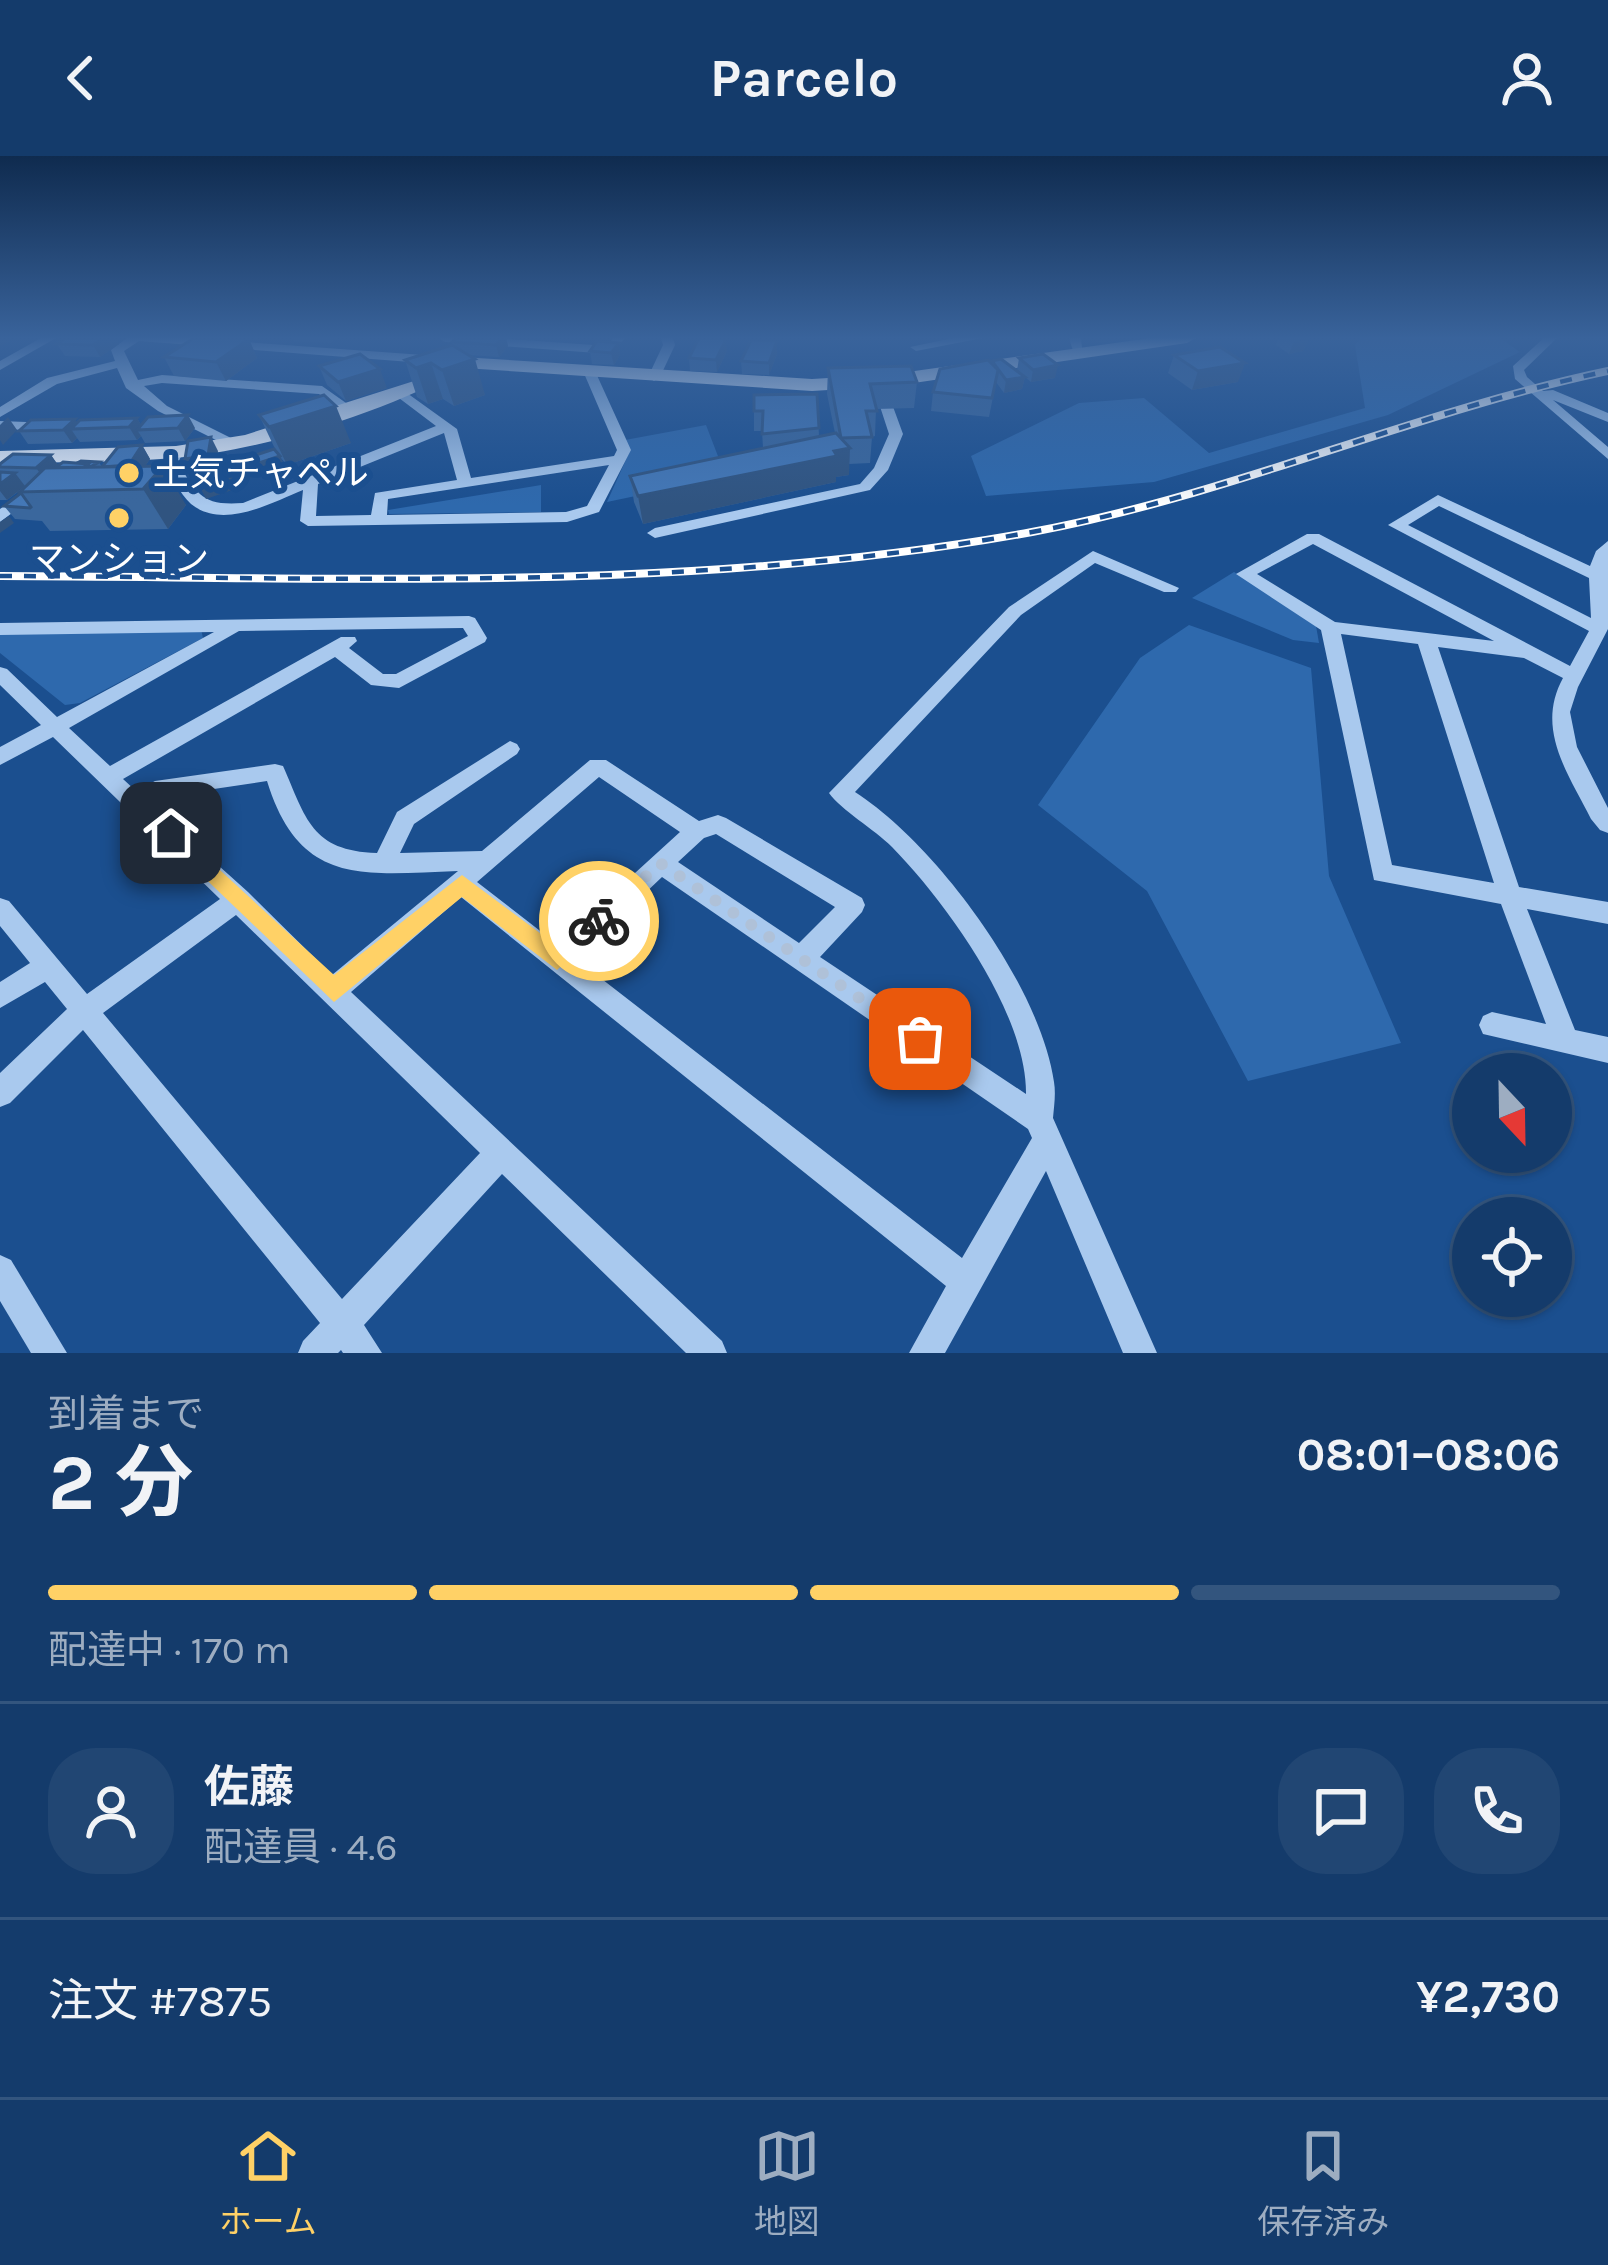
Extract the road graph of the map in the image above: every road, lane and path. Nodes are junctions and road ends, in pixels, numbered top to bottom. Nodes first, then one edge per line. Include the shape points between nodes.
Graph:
1 (31, 394) edge
2 (141, 394) edge
3 (327, 394) edge
4 (395, 394) edge
5 (402, 394) edge
6 (599, 394) edge
7 (882, 394) edge
8 (1542, 394) edge
9 (1548, 394) edge
10 (349, 410) junction
11 (0, 413) edge
12 (1608, 418) edge
13 (188, 422) junction
14 (0, 425) edge
15 (162, 427) edge
16 (447, 427) junction
17 (74, 428) edge
18 (232, 445) junction
19 (1607, 451) edge
20 (176, 452) junction
21 (83, 455) junction
22 (0, 457) edge
23 (622, 458) junction
24 (310, 481) junction
25 (465, 484) junction
26 (0, 517) edge
27 (379, 520) junction
28 (655, 533) dead end
29 (1608, 546) edge
30 (1598, 576) junction
31 (1170, 589) dead end
32 (380, 624) junction
33 (237, 627) junction
34 (1330, 627) junction
35 (0, 629) edge
36 (1599, 629) junction
37 (1426, 639) junction
38 (336, 647) junction
39 (1529, 652) junction
40 (0, 674) edge
41 (1572, 675) junction
42 (57, 726) junction
43 (510, 749) dead end
44 (0, 757) edge
45 (111, 776) junction
46 (137, 801) junction
47 (1608, 824) edge
48 (696, 831) junction
49 (386, 860) junction
50 (490, 860) junction
51 (660, 863) junction
52 (462, 884) junction
53 (1510, 896) junction
54 (239, 899) junction
55 (0, 908) edge
56 (1608, 913) edge
57 (802, 959) junction
58 (557, 960) junction
59 (48, 966) junction
60 (334, 990) junction
61 (0, 996) edge
62 (84, 1011) junction
63 (1492, 1025) dead end
64 (1566, 1041) junction
65 (1608, 1050) edge
66 (0, 1093) edge
67 (1042, 1129) junction
68 (502, 1152) junction
69 (0, 1271) edge
70 (967, 1281) junction
71 (341, 1324) junction
72 (50, 1353) edge
73 (315, 1353) edge
74 (365, 1353) edge
75 (710, 1353) edge
76 (926, 1353) edge
77 (1140, 1353) edge

1 - 11 street
2 - 13 street
3 - 10 street
4 - 10 main road
5 - 16 street
6 - 23 street
7 - 28 street via 896,434 865,487
8 - 19 street
9 - 12 street
10 - 18 main road
13 - 15 street
13 - 18 street
14 - 17 street
16 - 24 street
16 - 25 street
18 - 20 main road
20 - 21 main road
20 - 24 street via 171,463 209,511 245,508
21 - 22 main road
21 - 26 street
23 - 25 street
23 - 27 street via 593,509 567,517
24 - 27 street via 308,521
25 - 27 street via 380,496
29 - 30 street
30 - 36 street
30 - 36 street via 1438,500 1396,525
31 - 67 street via 1093,556 1015,610 841,793 918,862 983,946 1028,1038
32 - 33 street
32 - 38 street
32 - 38 street via 469,622 478,638 399,681 378,680
33 - 35 street
33 - 42 street
34 - 37 street
34 - 39 street via 1245,574 1313,537
34 - 53 street via 1382,872
36 - 41 street
37 - 39 street
37 - 53 street
38 - 45 street
39 - 41 street
40 - 42 street
41 - 47 street via 1559,724
42 - 44 street
42 - 45 street
43 - 49 street via 405,818
45 - 46 street
46 - 49 street via 154,789 275,772 288,814 308,837 339,859
46 - 54 street
48 - 50 street via 598,766
48 - 51 street
48 - 57 street via 718,824 853,905
49 - 50 street
50 - 52 street
51 - 57 street
51 - 58 street
52 - 58 street
52 - 60 street
53 - 56 street
53 - 64 street
54 - 60 street
54 - 62 street
55 - 59 street
57 - 67 street
58 - 70 street
59 - 61 street
59 - 62 street
60 - 68 street
62 - 66 street
62 - 71 street
63 - 64 street
64 - 65 street
67 - 70 street
67 - 77 street
68 - 71 street
68 - 75 street
69 - 72 street
70 - 76 street
71 - 73 street
71 - 74 street

